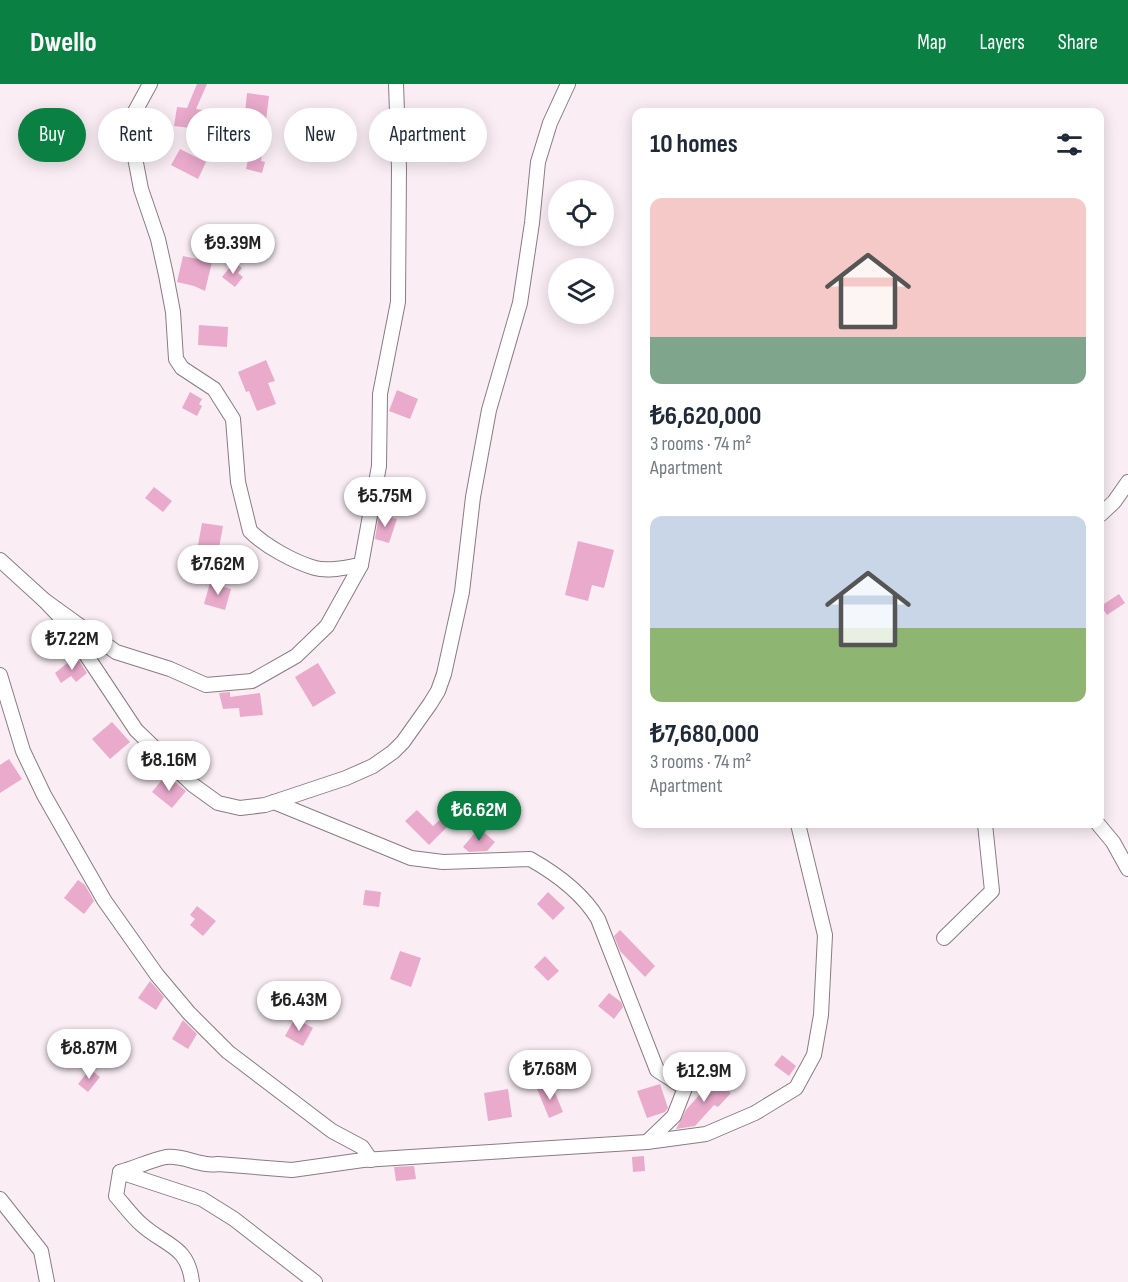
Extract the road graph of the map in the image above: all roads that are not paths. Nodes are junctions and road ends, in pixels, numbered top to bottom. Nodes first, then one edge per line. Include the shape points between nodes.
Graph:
1 (150, 84) edge
2 (396, 84) edge
3 (568, 84) edge
4 (1128, 482) edge
5 (1104, 511) edge
6 (0, 560) edge
7 (361, 565) junction
8 (44, 600) junction
9 (0, 675) edge
10 (274, 802) junction
11 (799, 828) edge
12 (985, 828) edge
13 (1101, 828) edge
14 (1128, 869) edge
15 (944, 938) dead end
16 (647, 1142) junction
17 (371, 1160) junction
18 (120, 1172) junction
19 (0, 1199) edge
20 (47, 1282) edge
21 (192, 1282) edge
22 (315, 1282) edge

1 - 7 street via 132,117 132,142 166,275 176,359 182,368 214,388 233,419 238,482 250,531 316,568
2 - 7 street via 398,302 380,394 379,466
3 - 10 street via 538,162 520,303 489,410 473,497 462,592 438,691 404,742 373,766
4 - 5 street
6 - 8 street
7 - 8 street via 327,626 296,656 252,681 206,685 116,652
8 - 10 street via 72,633 136,730 193,785 218,803 240,808
9 - 17 street via 23,751 44,795 104,900 157,975 228,1053 332,1131 362,1147
10 - 16 street via 411,858 443,862 530,859 590,906 657,1070 685,1088 674,1116
11 - 16 street via 825,934 824,995 814,1054 796,1089 755,1113 706,1134
12 - 15 street via 992,891
13 - 14 street
16 - 17 street
17 - 18 street via 292,1170 207,1166 191,1159 166,1157
18 - 21 street via 116,1196 142,1225 179,1249 190,1267
18 - 22 street via 202,1199
19 - 20 street via 41,1251

